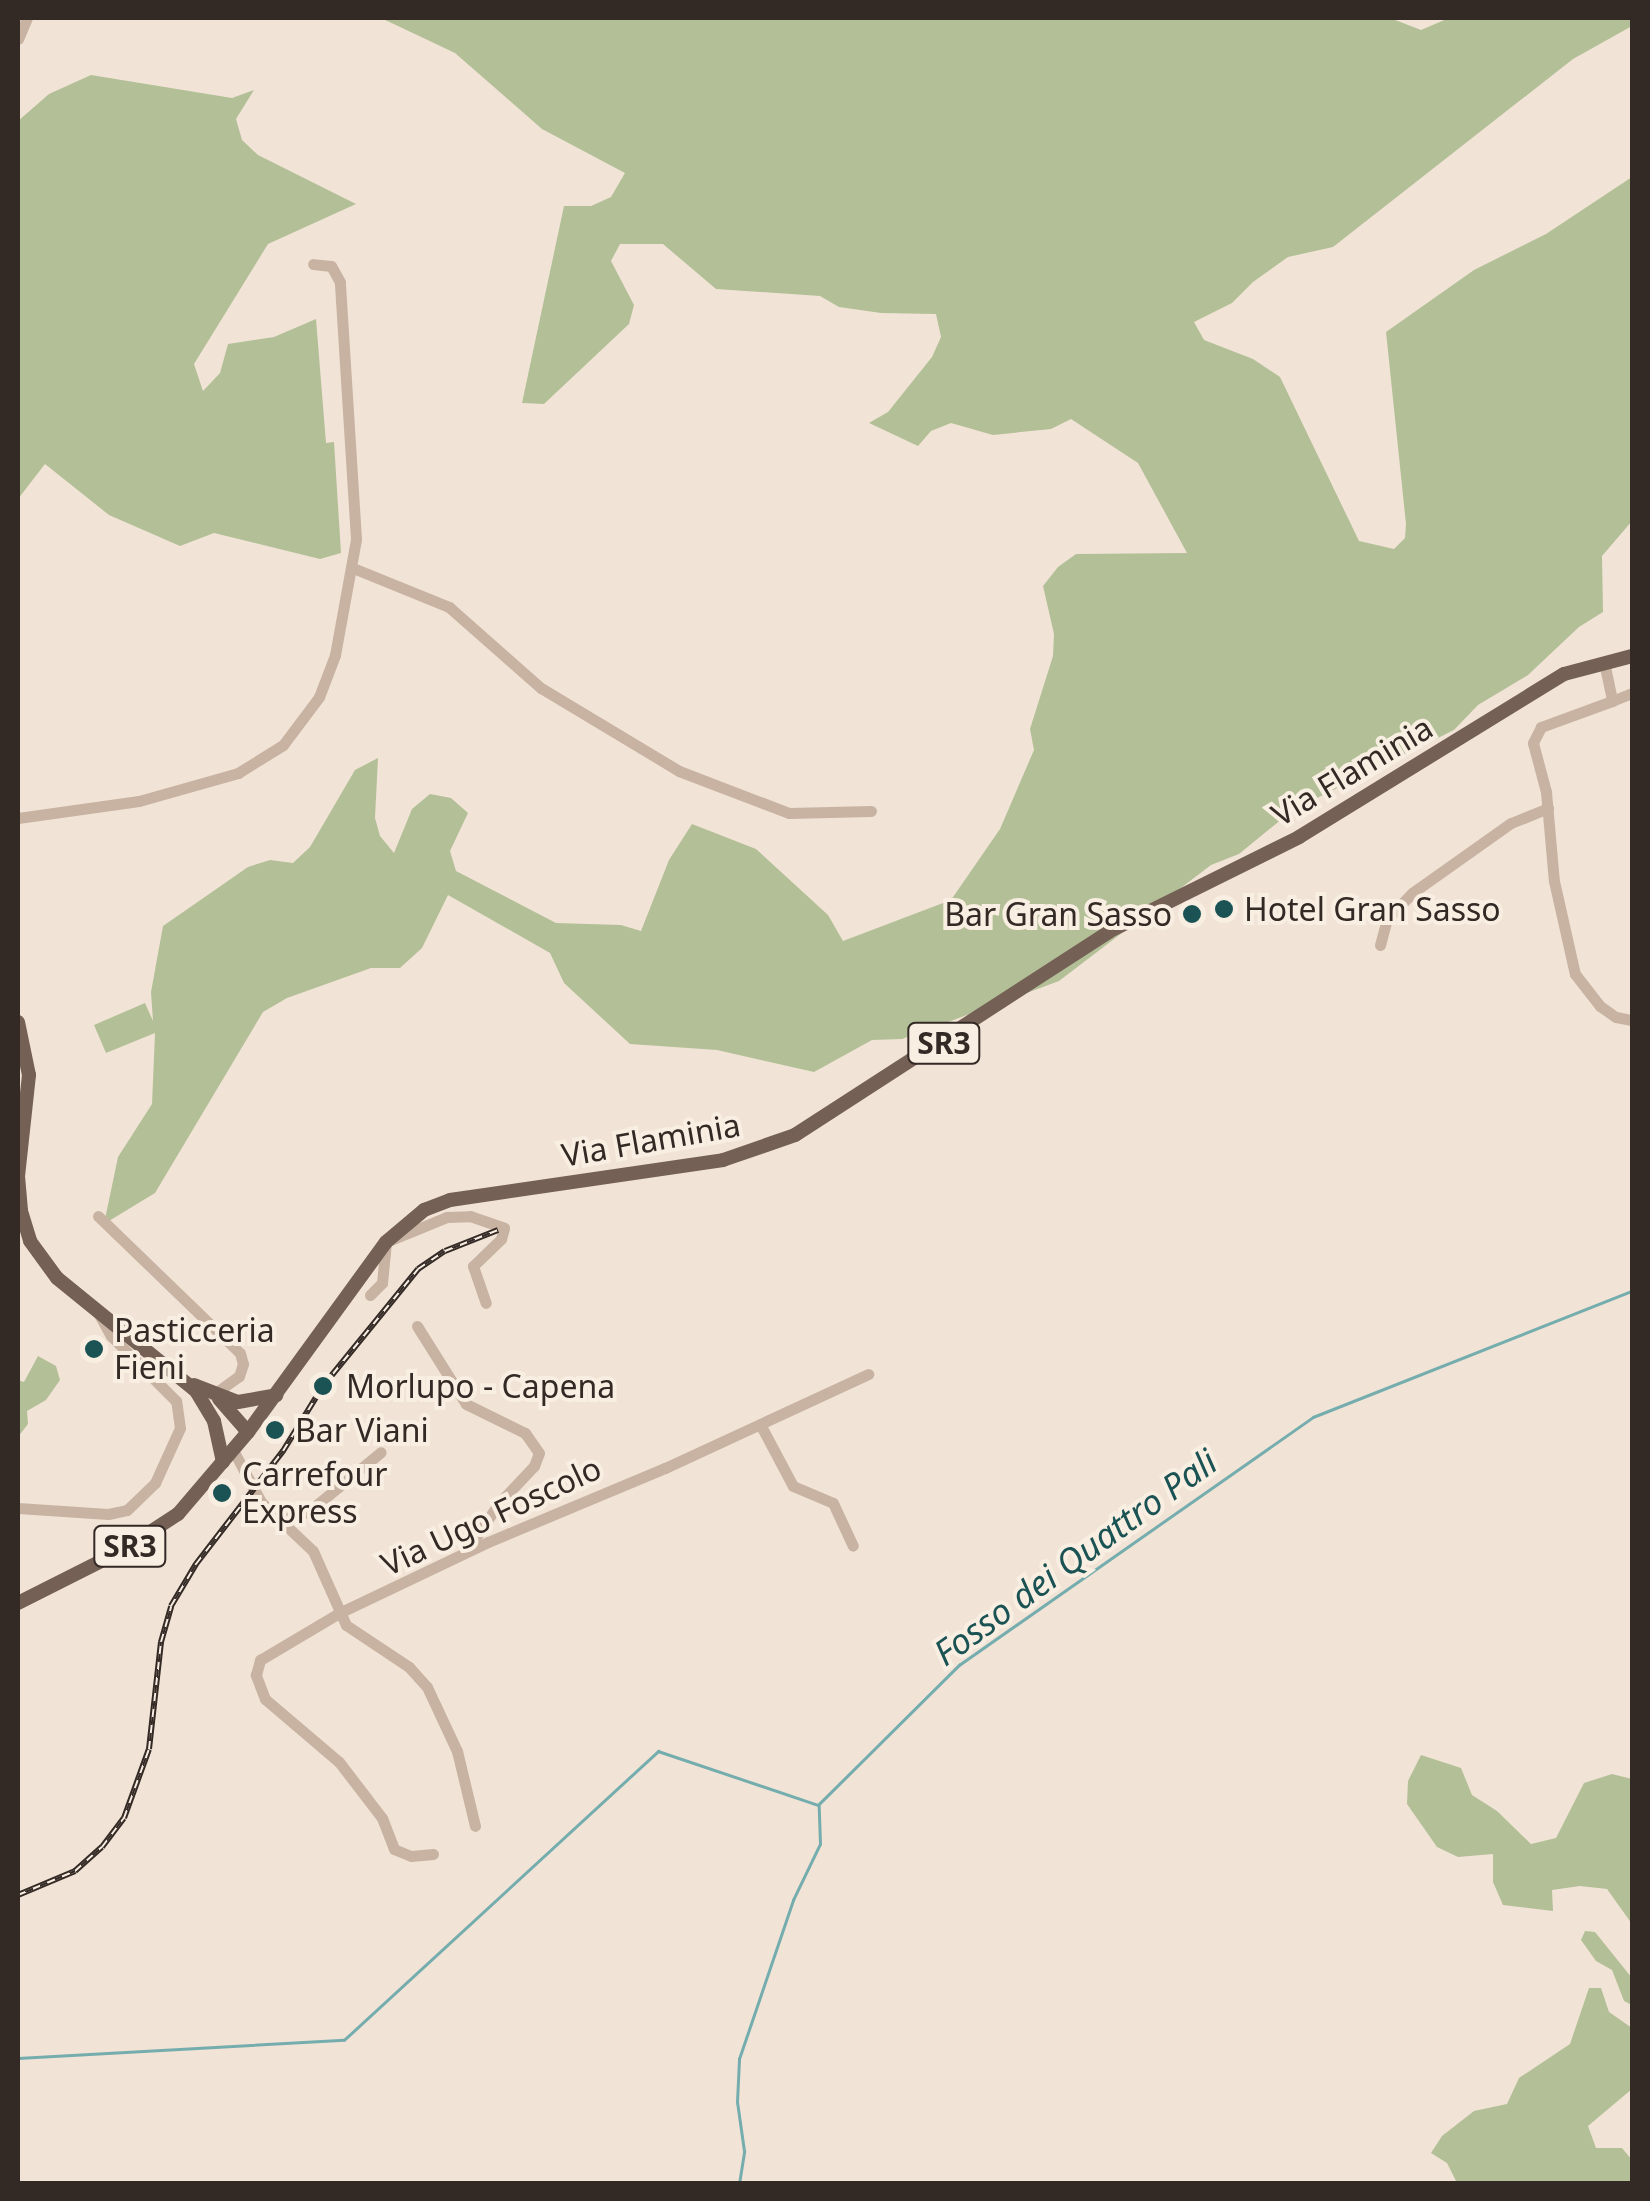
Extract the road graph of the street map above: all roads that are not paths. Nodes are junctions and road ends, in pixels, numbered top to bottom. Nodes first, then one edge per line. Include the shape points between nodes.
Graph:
1 (27, 18) edge
2 (18, 39) edge
3 (313, 264) dead end
4 (354, 568) junction
5 (1632, 656) edge
6 (1604, 662) junction
7 (1632, 693) edge
8 (1612, 700) junction
9 (1548, 808) junction
10 (871, 812) dead end
11 (18, 818) edge
12 (1380, 945) dead end
13 (1632, 1020) edge
14 (18, 1022) edge
15 (98, 1216) dead end
16 (22, 1236) edge
17 (386, 1242) junction
18 (370, 1295) dead end
19 (486, 1303) dead end
20 (98, 1311) junction
21 (417, 1326) dead end
22 (868, 1374) dead end
23 (276, 1395) junction
24 (210, 1401) junction
25 (760, 1424) junction
26 (248, 1432) junction
27 (382, 1452) dead end
28 (228, 1456) junction
29 (18, 1508) edge
30 (280, 1520) junction
31 (853, 1546) dead end
32 (465, 1553) junction
33 (18, 1603) edge
34 (339, 1613) junction
35 (475, 1826) dead end
36 (433, 1854) dead end

1 - 2 street
3 - 4 street via 331,266 340,282
4 - 10 street via 448,607 541,688 679,772 788,813
4 - 11 street via 325,686 273,754 238,773 156,796
5 - 6 main road, Via Flaminia / SR3
6 - 8 street
6 - 17 main road, Via Flaminia / SR3 via 1548,683 1299,838 1096,940 795,1135 699,1165 445,1201 408,1220
7 - 8 street
8 - 9 street via 1535,731
9 - 12 street via 1511,823 1412,893 1386,920
9 - 13 street via 1556,894 1577,978 1600,1006
14 - 16 main road via 29,1075 18,1176
15 - 24 street via 240,1352 239,1376
16 - 20 main road via 52,1274
17 - 18 street via 382,1283
17 - 19 street via 458,1216 500,1223 504,1236 474,1263
17 - 23 main road, Via Flaminia / SR3
20 - 24 main road
20 - 29 street via 109,1333 176,1401 180,1428 155,1482 127,1510
21 - 32 street via 466,1404 522,1431 538,1452
22 - 25 street, Via Ugo Foscolo
23 - 24 main road
23 - 26 main road, Via Flaminia / SR3
24 - 26 main road
24 - 28 main road
25 - 31 street via 793,1486 833,1503
25 - 32 street, Via Ugo Foscolo
26 - 28 main road, Via Flaminia / SR3
27 - 30 street via 308,1512
28 - 30 street
28 - 33 main road, Via Flaminia / SR3 via 160,1528
30 - 34 street via 313,1551
32 - 34 street, Via Ugo Foscolo
34 - 35 street via 356,1634 409,1667 427,1687 458,1751
34 - 36 street, Via Ugo Foscolo via 260,1660 258,1684 271,1706 314,1737 355,1781 395,1850

